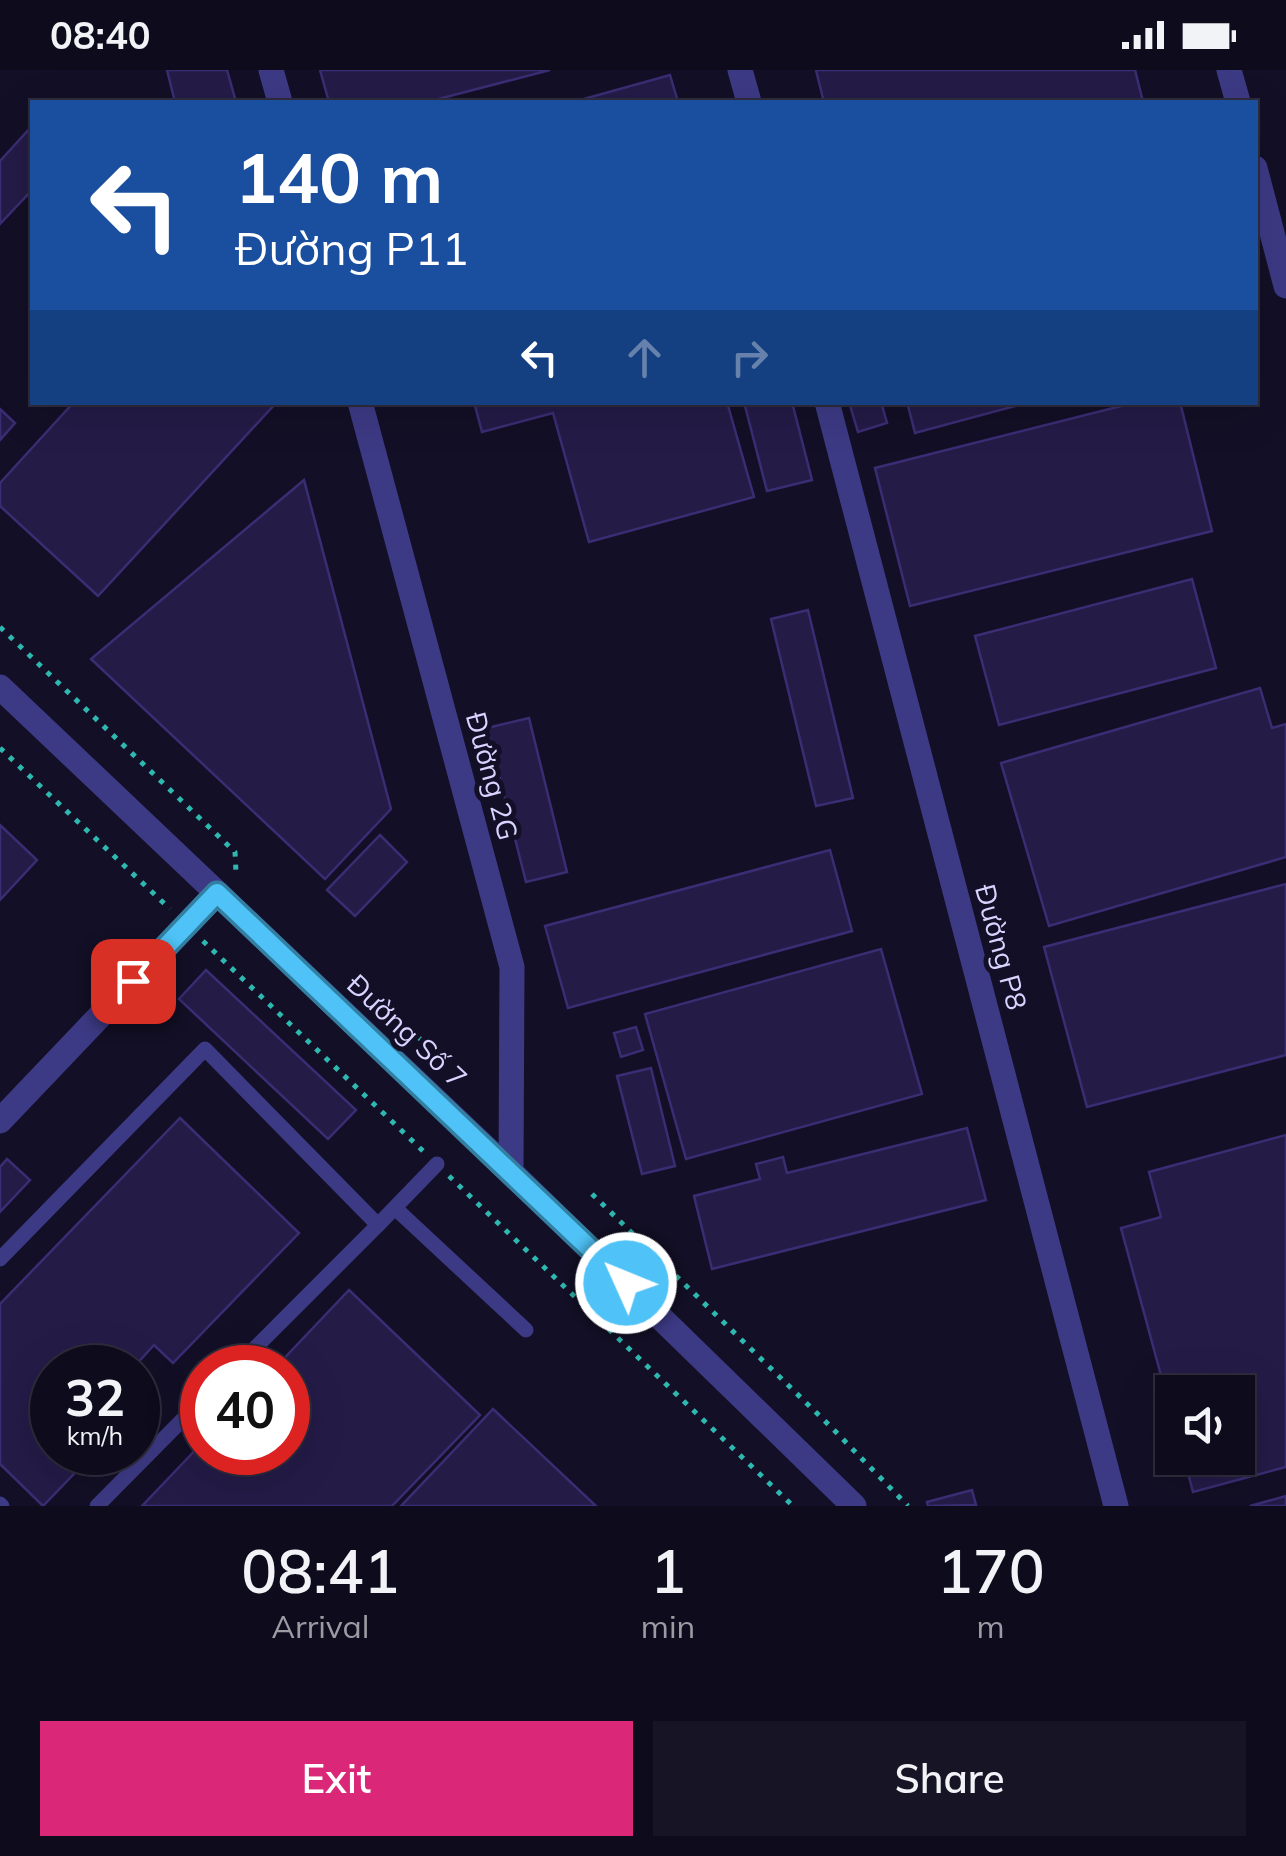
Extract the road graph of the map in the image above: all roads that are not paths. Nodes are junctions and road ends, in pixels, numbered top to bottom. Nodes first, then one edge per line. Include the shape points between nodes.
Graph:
1 (271, 70) edge
2 (740, 70) edge
3 (1229, 70) edge
4 (279, 100) edge
5 (748, 100) edge
6 (1237, 100) edge
7 (1258, 179) edge
8 (1286, 286) edge
9 (361, 405) edge
10 (828, 405) edge
11 (0, 687) edge
12 (217, 893) junction
13 (0, 1120) edge
14 (437, 1164) road end
15 (511, 1172) junction
16 (394, 1208) junction
17 (378, 1224) junction
18 (0, 1259) edge
19 (526, 1330) dead end
20 (258, 1345) edge
21 (180, 1422) edge
22 (97, 1506) edge
23 (854, 1506) edge
24 (1116, 1506) edge

1 - 4 street
2 - 5 street
3 - 6 street
7 - 8 street
9 - 15 street, Đường 2G via 512,967
10 - 24 street, Đường P8
11 - 12 street, Đường Số 7
12 - 13 street
12 - 15 street, Đường Số 7
14 - 16 lane
15 - 23 street, Đường Số 7
16 - 17 lane
16 - 19 lane
17 - 18 lane via 205,1049
17 - 20 lane
21 - 22 lane

